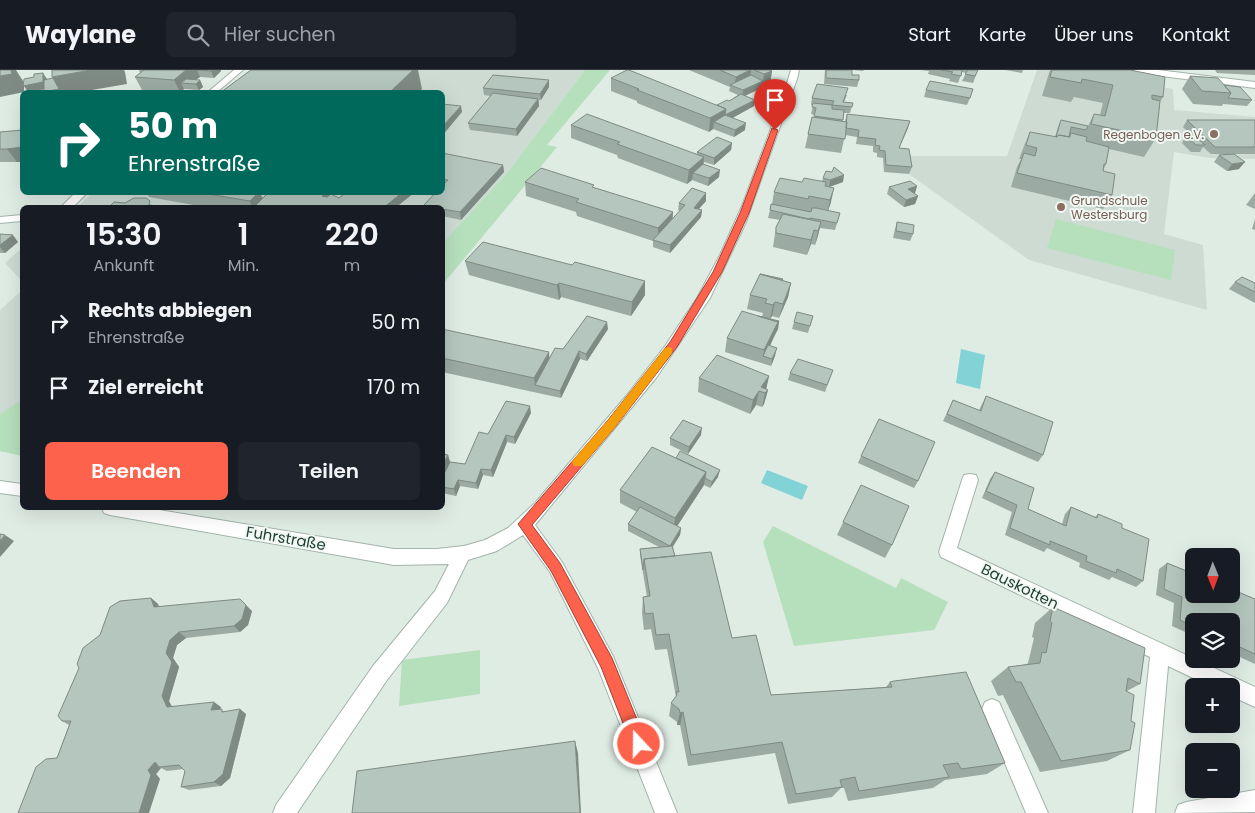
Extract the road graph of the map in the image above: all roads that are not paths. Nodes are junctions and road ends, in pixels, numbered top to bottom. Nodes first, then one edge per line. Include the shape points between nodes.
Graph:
1 (239, 70) edge
2 (795, 70) edge
3 (1138, 70) edge
4 (1255, 85) edge
5 (214, 90) edge
6 (80, 195) edge
7 (68, 205) edge
8 (20, 218) edge
9 (0, 220) edge
10 (970, 480) dead end
11 (0, 487) edge
12 (20, 490) edge
13 (140, 510) edge
14 (524, 524) junction
15 (462, 555) junction
16 (1160, 654) junction
17 (1213, 678) edge
18 (1240, 690) edge
19 (1255, 697) edge
20 (992, 709) dead end
21 (1255, 801) edge
22 (284, 813) edge
23 (666, 813) edge
24 (1037, 813) edge
25 (1144, 813) edge
26 (1186, 813) edge

1 - 5 street
2 - 14 street, Fuhrstraße via 744,213 718,272 673,345 612,423
3 - 4 street via 1164,77
6 - 7 street
8 - 9 street
10 - 16 street, Bauskotten via 947,552
11 - 12 street
13 - 15 street, Fuhrstraße via 394,557
14 - 15 street, Fuhrstraße via 498,542
14 - 23 street via 556,567 606,663
15 - 22 street via 441,597 380,673
16 - 17 street, Bauskotten
16 - 25 street
18 - 19 street, Bauskotten
20 - 24 street
21 - 26 street

